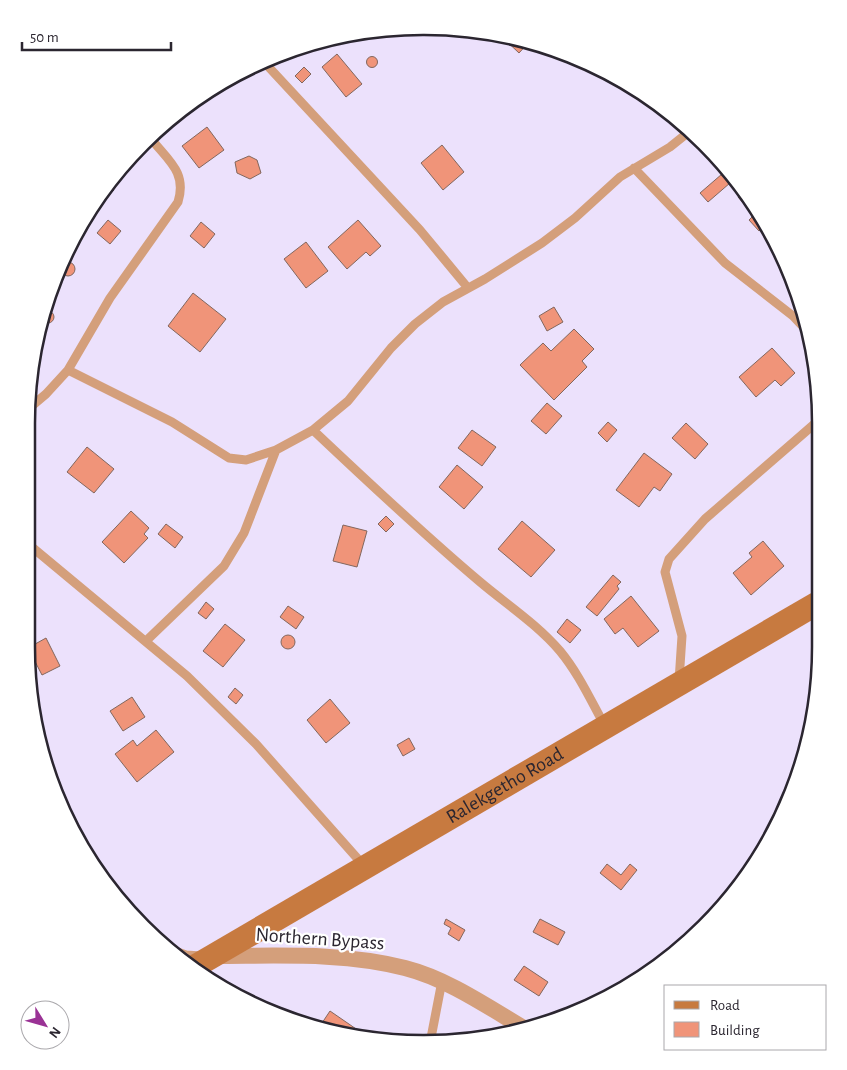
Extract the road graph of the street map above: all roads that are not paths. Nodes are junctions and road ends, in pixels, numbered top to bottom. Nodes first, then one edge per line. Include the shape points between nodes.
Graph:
1 (269, 68) edge
2 (684, 135) edge
3 (155, 143) edge
4 (634, 168) junction
5 (468, 288) junction
6 (799, 322) edge
7 (68, 370) junction
8 (36, 403) edge
9 (812, 426) edge
10 (312, 430) junction
11 (276, 450) junction
12 (35, 550) edge
13 (812, 606) edge
14 (146, 641) junction
15 (679, 682) junction
16 (605, 726) junction
17 (366, 868) junction
18 (188, 956) edge
19 (204, 962) edge
20 (442, 981) junction
21 (516, 1024) edge
22 (432, 1035) edge

1 - 5 lane via 420,230
2 - 4 lane
3 - 7 lane via 180,174 182,188 178,202 110,298
4 - 5 lane via 542,243
4 - 6 lane via 725,263
5 - 10 lane via 414,324 348,401
7 - 8 lane
7 - 11 lane via 172,422 229,458 246,460
9 - 15 lane via 705,519 669,559 665,572 682,636
10 - 11 lane
10 - 16 lane via 560,651 581,680
11 - 14 lane via 244,533 224,566
12 - 14 lane
13 - 15 main road, Ralekgetho Road
14 - 17 lane via 256,744
15 - 16 main road, Ralekgetho Road
16 - 17 main road, Ralekgetho Road
17 - 19 main road, Ralekgetho Road
18 - 19 lane
19 - 20 street, Northern Bypass via 370,961 405,968
20 - 21 street, Northern Bypass
20 - 22 lane

